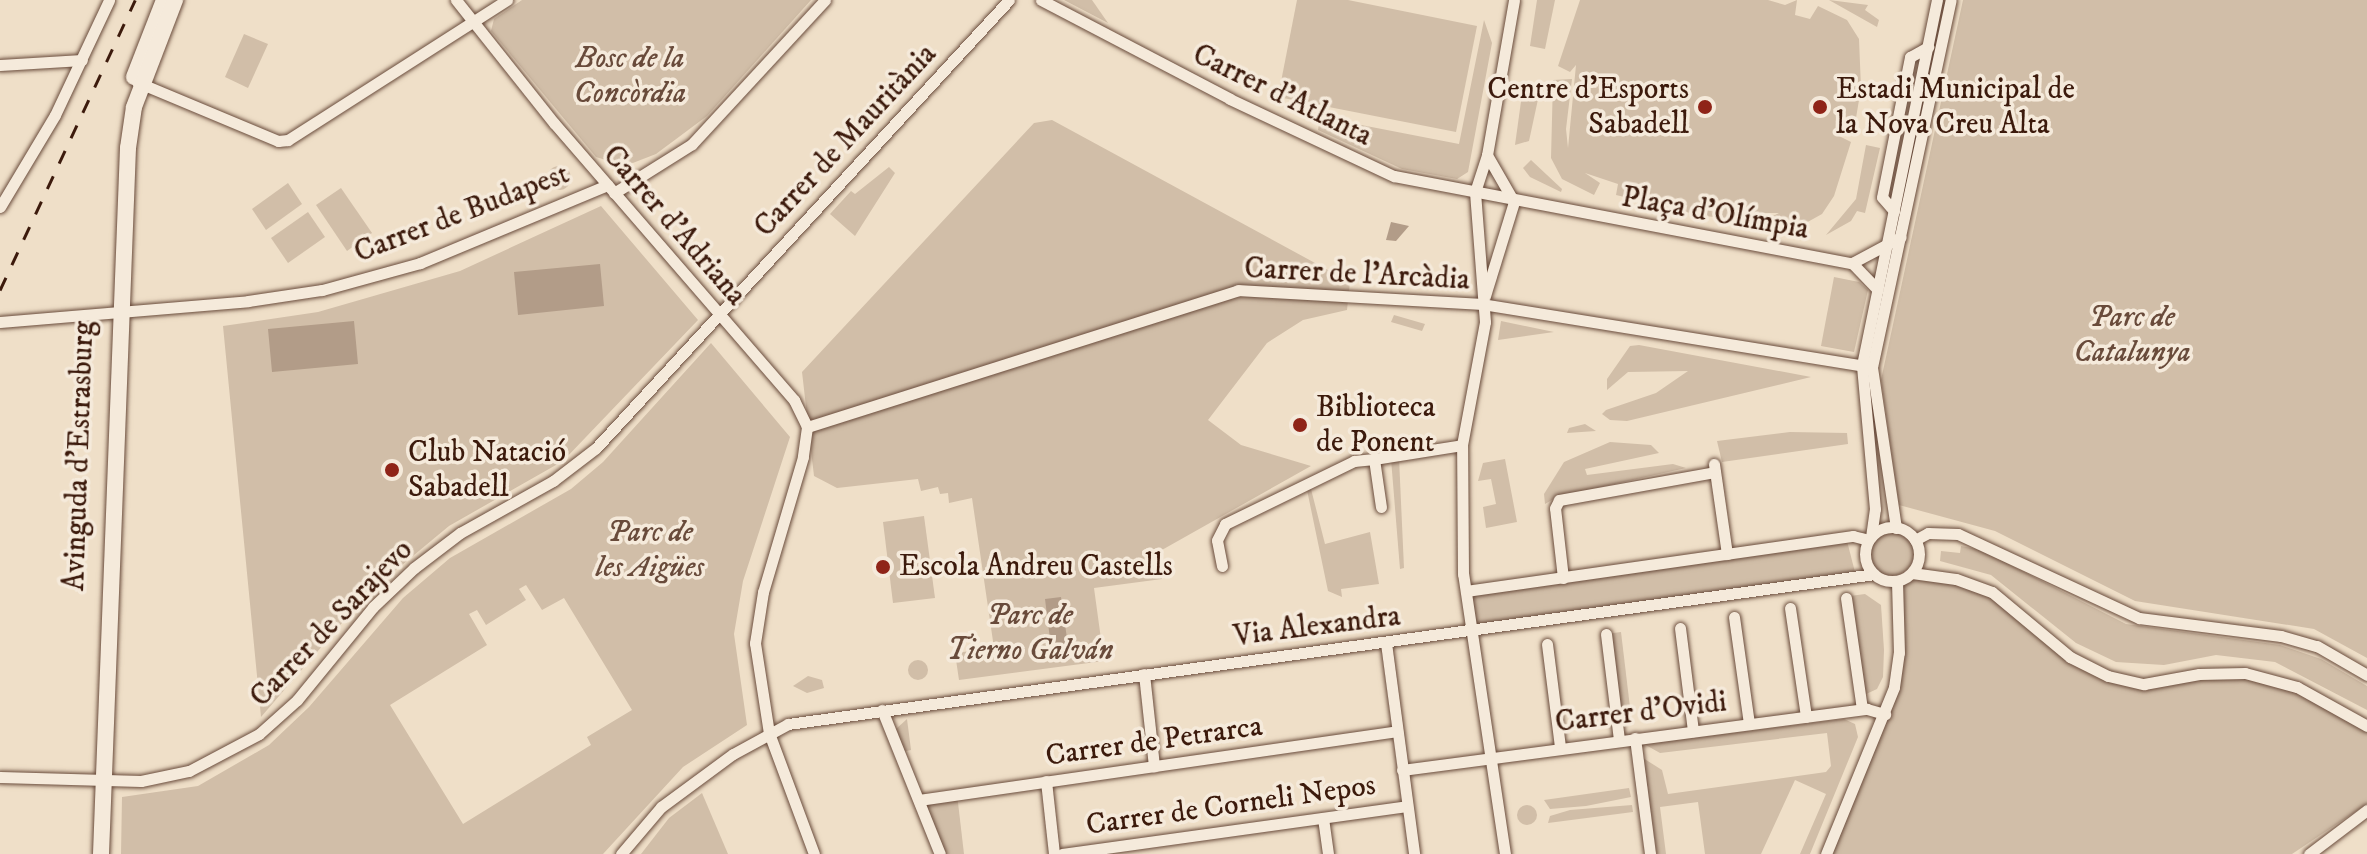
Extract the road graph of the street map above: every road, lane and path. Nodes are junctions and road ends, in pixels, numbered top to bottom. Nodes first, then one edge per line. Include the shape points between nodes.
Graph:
1 (109, 0) edge
2 (155, 0) edge
3 (164, 0) edge
4 (175, 0) edge
5 (456, 0) edge
6 (507, 0) edge
7 (825, 0) edge
8 (1009, 0) edge
9 (1041, 0) edge
10 (1514, 0) edge
11 (1940, 0) edge
12 (1951, 0) edge
13 (1948, 15) junction
14 (152, 22) junction
15 (471, 22) junction
16 (82, 60) junction
17 (0, 65) edge
18 (138, 82) junction
19 (1487, 155) junction
20 (610, 189) junction
21 (1475, 192) junction
22 (1514, 202) junction
23 (0, 207) edge
24 (1901, 237) junction
25 (1887, 244) junction
26 (1852, 263) junction
27 (1878, 290) junction
28 (1482, 304) junction
29 (117, 311) junction
30 (717, 314) junction
31 (0, 322) edge
32 (1867, 366) junction
33 (807, 427) junction
34 (1462, 445) junction
35 (1374, 459) junction
36 (1381, 507) dead end
37 (1896, 528) junction
38 (1870, 539) junction
39 (1915, 540) junction
40 (1727, 554) junction
41 (1222, 566) dead end
42 (1912, 573) junction
43 (1874, 574) junction
44 (1563, 578) junction
45 (1897, 581) junction
46 (1466, 591) junction
47 (1846, 598) dead end
48 (1790, 608) dead end
49 (1734, 617) dead end
50 (1680, 628) dead end
51 (1472, 631) junction
52 (1606, 634) dead end
53 (1386, 643) junction
54 (1547, 644) dead end
55 (1144, 674) junction
56 (2367, 675) edge
57 (1862, 709) junction
58 (882, 710) junction
59 (1885, 714) junction
60 (1806, 717) junction
61 (1749, 724) junction
62 (2367, 726) edge
63 (1397, 731) junction
64 (1693, 731) junction
65 (769, 733) junction
66 (1635, 738) junction
67 (1619, 740) junction
68 (1560, 747) junction
69 (1492, 758) junction
70 (1154, 766) junction
71 (1402, 770) junction
72 (0, 777) edge
73 (100, 781) junction
74 (1046, 781) junction
75 (919, 800) junction
76 (1407, 806) junction
77 (2367, 810) edge
78 (1323, 818) junction
79 (1076, 853) edge
80 (94, 854) edge
81 (101, 854) edge
82 (621, 854) edge
83 (814, 854) edge
84 (940, 854) edge
85 (1054, 854) edge
86 (1062, 854) edge
87 (1328, 854) edge
88 (1414, 854) edge
89 (1505, 854) edge
90 (1650, 854) edge
91 (1826, 854) edge
92 (2309, 854) edge

1 - 16 street
2 - 14 street
3 - 14 main road, Avinguda d'Estrasburg
4 - 18 main road
5 - 15 street, Carrer d'Adriana
6 - 15 street
7 - 20 street, Carrer de Budapest via 692,144
8 - 30 street, Carrer de Mauritània
9 - 21 street, Carrer d'Atlanta via 1345,155 1394,176
10 - 19 street
11 - 13 street
11 - 25 street
12 - 13 street
13 - 24 street
14 - 18 main road, Avinguda d'Estrasburg via 138,63
15 - 18 street via 288,140 278,141
15 - 20 street, Carrer d'Adriana
16 - 17 street
16 - 23 street
18 - 29 main road, Avinguda d'Estrasburg
19 - 21 street
19 - 22 street
20 - 29 street, Carrer de Budapest via 420,263 322,290
20 - 30 street, Carrer d'Adriana
21 - 22 street, Carrer d'Atlanta
21 - 28 street
22 - 26 street, Plaça d'Olímpia
22 - 28 street
24 - 25 street
24 - 32 street
25 - 26 street
25 - 27 street
26 - 27 street
27 - 32 street
28 - 32 street, Carrer de l'Arcàdia
28 - 33 street, Carrer de l'Arcàdia via 1238,290
28 - 34 street via 1485,322
29 - 31 street, Carrer de Budapest
29 - 73 main road, Avinguda d'Estrasburg
29 - 73 main road, Avinguda d'Estrasburg
30 - 33 street, Carrer d'Adriana via 794,400
30 - 73 street, Carrer de Sarajevo via 638,405 576,465 460,533 414,568 373,607 297,700 259,734 189,771 141,781
32 - 37 street
32 - 38 street via 1875,509
33 - 65 street via 757,619 759,685
34 - 35 street
34 - 46 street
35 - 36 street
35 - 41 street via 1354,461 1225,524 1217,540
37 - 38 street
37 - 39 street
38 - 40 street via 1853,536
38 - 43 street via 1865,561
39 - 42 street via 1919,557
39 - 56 street via 1928,533 1958,534 2139,618 2281,636 2317,646
40 - 44 street
40 - 44 street via 1715,468 1559,500
42 - 45 street
42 - 62 street via 1956,579 1992,592 2070,657 2108,676 2144,684 2245,673 2297,687
43 - 45 street
43 - 51 street, Via Alexandra
44 - 46 street
45 - 59 street via 1899,653
46 - 51 street
47 - 57 street
48 - 60 street
49 - 61 street
50 - 64 street
51 - 53 street, Via Alexandra
51 - 69 street
52 - 67 street
53 - 55 street, Via Alexandra
53 - 63 street
54 - 68 street
55 - 58 street, Via Alexandra
55 - 70 street
57 - 59 street, Carrer d'Ovidi
57 - 60 street, Carrer d'Ovidi
58 - 65 street, Via Alexandra via 788,724
58 - 75 street
59 - 91 street
60 - 61 street, Carrer d'Ovidi
61 - 64 street, Carrer d'Ovidi
63 - 70 street, Carrer de Petrarca
63 - 71 street
64 - 66 street, Carrer d'Ovidi
65 - 82 street, Via Alexandra via 661,807
65 - 83 street
66 - 67 street, Carrer d'Ovidi
66 - 90 street
67 - 68 street, Carrer d'Ovidi
68 - 69 street, Carrer d'Ovidi
69 - 71 street, Carrer d'Ovidi
69 - 89 street
70 - 74 street, Carrer de Petrarca
71 - 76 street
72 - 73 street, Carrer de Sarajevo
73 - 80 main road, Avinguda d'Estrasburg
73 - 81 main road, Avinguda d'Estrasburg
74 - 75 street, Carrer de Petrarca
74 - 85 street
75 - 84 street
76 - 78 street, Carrer de Corneli Nepos
76 - 88 street
77 - 92 street
78 - 79 street, Carrer de Corneli Nepos
78 - 87 street
79 - 86 street, Carrer de Corneli Nepos

